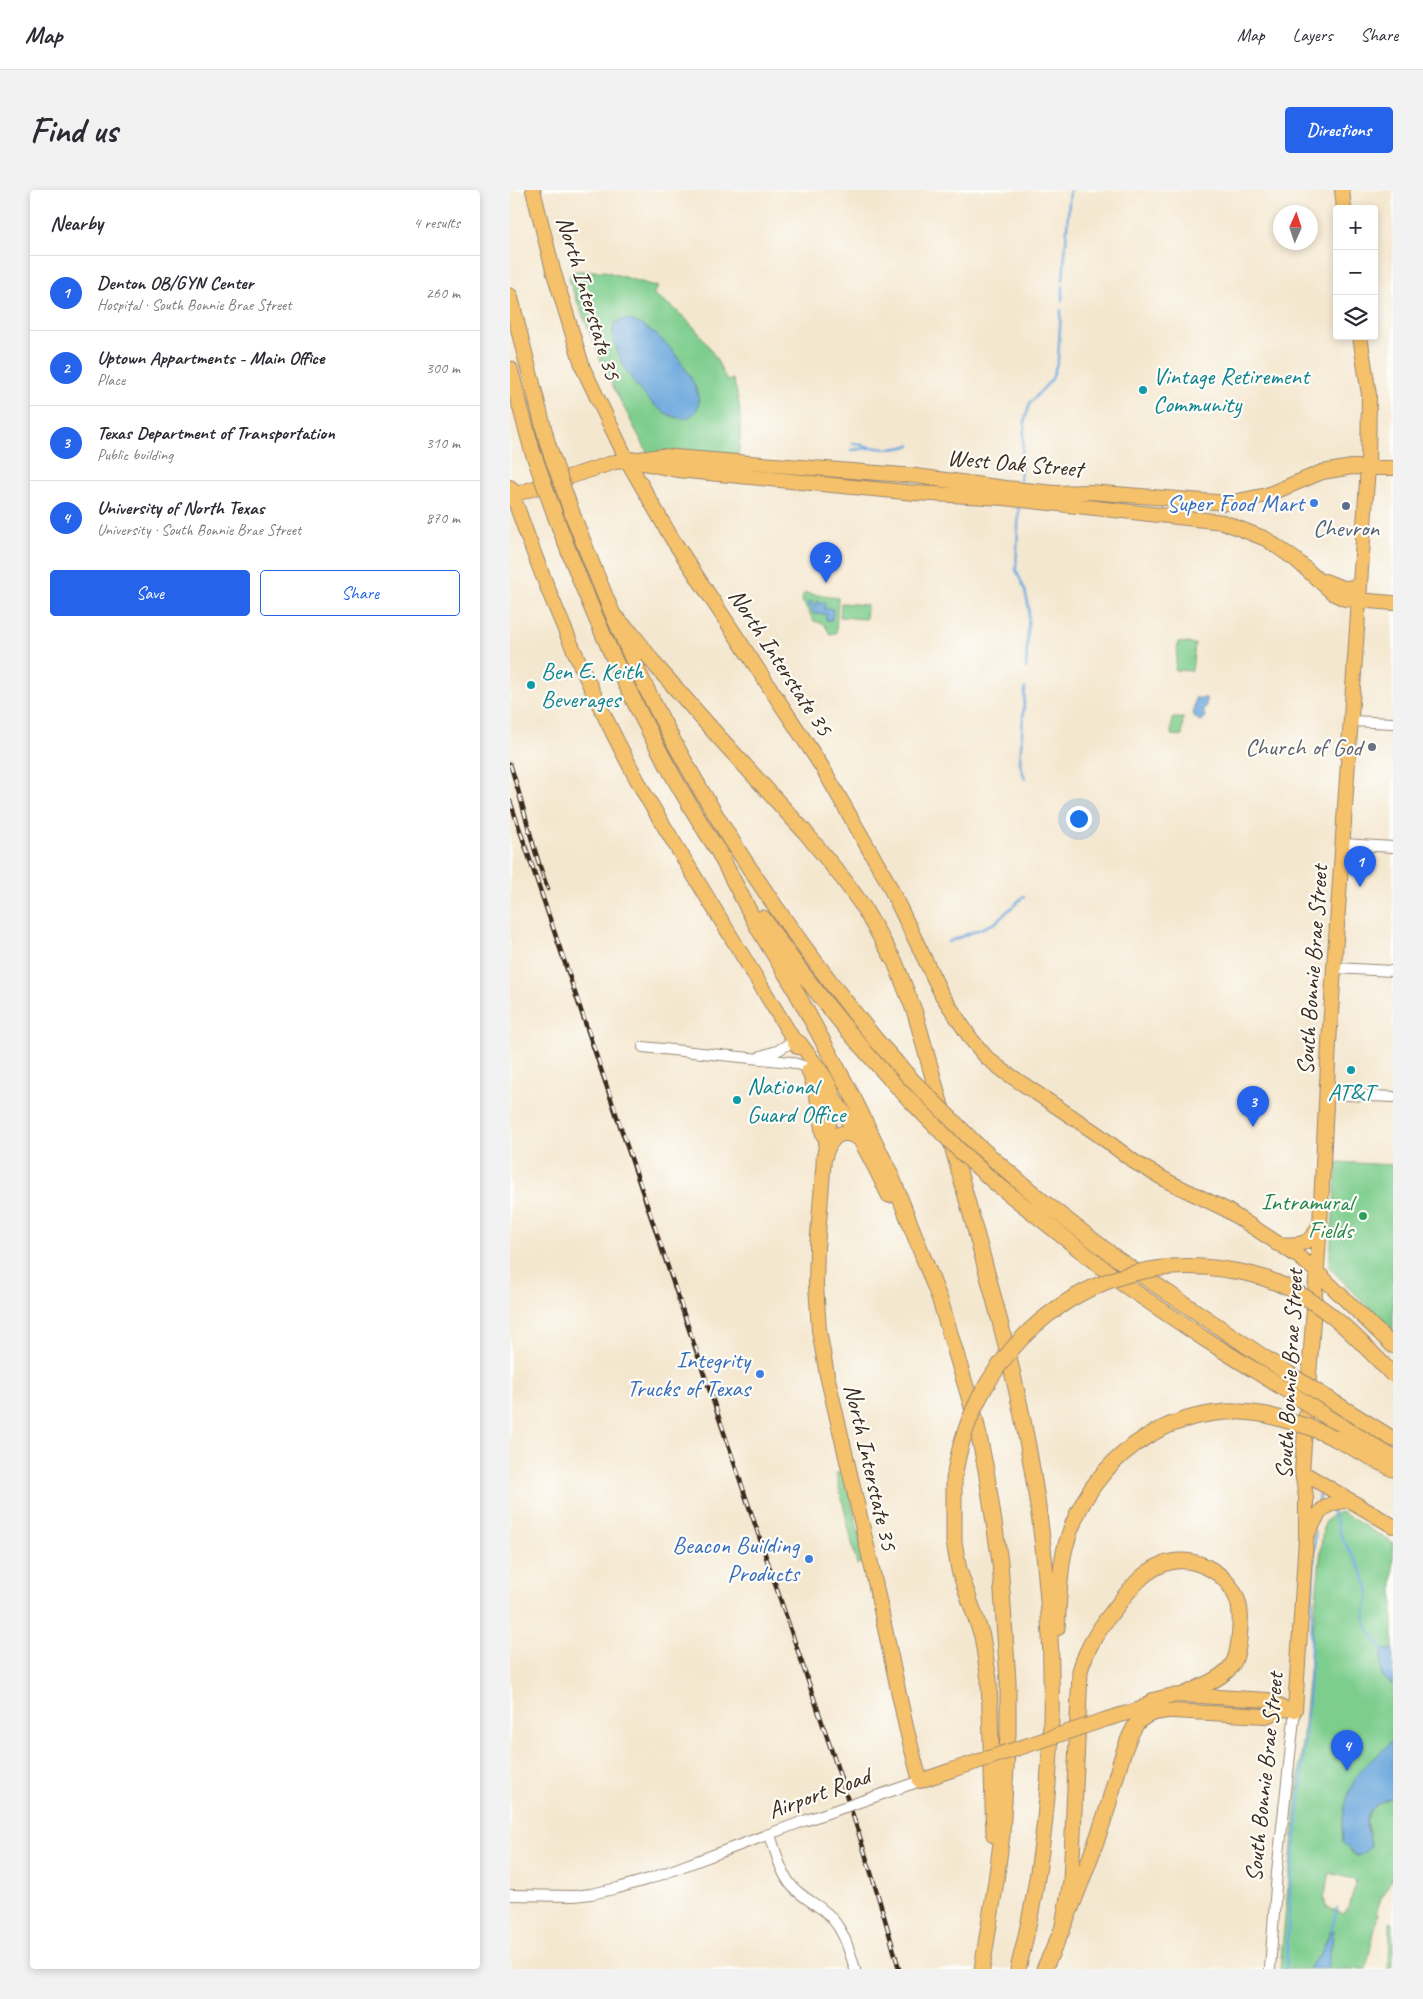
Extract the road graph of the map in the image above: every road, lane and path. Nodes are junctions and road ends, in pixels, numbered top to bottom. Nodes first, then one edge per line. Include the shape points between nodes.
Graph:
1 (533, 190) edge
2 (1342, 190) edge
3 (1344, 205) edge
4 (510, 296) edge
5 (1361, 340) edge
6 (510, 370) edge
7 (626, 460) junction
8 (702, 466) junction
9 (1368, 466) junction
10 (1393, 468) edge
11 (511, 493) edge
12 (1228, 503) junction
13 (1223, 522) junction
14 (1317, 578) junction
15 (1360, 586) junction
16 (1359, 601) junction
17 (1393, 602) edge
18 (614, 616) junction
19 (1351, 721) junction
20 (1393, 723) edge
21 (1343, 844) junction
22 (1393, 847) edge
23 (717, 849) junction
24 (1334, 968) junction
25 (1393, 971) edge
26 (795, 1040) junction
27 (643, 1047) dead end
28 (752, 1057) junction
29 (809, 1071) junction
30 (1326, 1094) junction
31 (834, 1097) junction
32 (1393, 1097) edge
33 (860, 1139) junction
34 (824, 1158) junction
35 (1320, 1225) junction
36 (1277, 1244) junction
37 (1316, 1271) junction
38 (952, 1336) junction
39 (1393, 1346) edge
40 (1393, 1375) edge
41 (1393, 1439) edge
42 (1393, 1458) edge
43 (1393, 1469) edge
44 (1302, 1472) junction
45 (1348, 1500) junction
46 (1393, 1526) edge
47 (1306, 1538) junction
48 (1051, 1694) junction
49 (1183, 1695) junction
50 (1141, 1708) junction
51 (1289, 1709) junction
52 (1165, 1711) junction
53 (920, 1781) junction
54 (770, 1835) junction
55 (996, 1881) junction
56 (510, 1895) edge
57 (1062, 1930) junction
58 (854, 1969) edge
59 (982, 1969) edge
60 (1018, 1969) edge
61 (1044, 1969) edge
62 (1270, 1969) edge

1 - 7 main road, North Interstate 35 via 583,368
2 - 3 main road
4 - 18 highway, bridge via 548,445
5 - 9 main road, South Bonnie Brae Street via 1369,395
6 - 23 highway, bridge via 532,450 591,608 669,768
7 - 8 main road, West Oak Street via 662,456
7 - 11 main road, West Oak Street
7 - 36 main road, North Interstate 35 via 671,536 822,767 886,879 942,995 978,1048 997,1066 1146,1169 1225,1209
8 - 12 main road, West Oak Street via 916,476 1055,492
8 - 13 main road, West Oak Street via 924,493 1004,498
9 - 10 main road, West Oak Street
9 - 12 main road, West Oak Street via 1322,472 1267,494
9 - 15 main road, South Bonnie Brae Street
11 - 26 main road, North Interstate 35 via 568,642 624,757
12 - 13 main road
13 - 14 main road, West Oak Street via 1266,539
14 - 15 main road via 1343,588
14 - 16 main road via 1334,594
15 - 16 main road, South Bonnie Brae Street
16 - 17 main road
16 - 19 main road, South Bonnie Brae Street
18 - 41 highway, bridge via 654,704 727,833 826,976 910,1078 976,1144 1102,1248 1286,1372
18 - 48 highway via 825,855 862,905 905,986 921,1033 997,1309 1018,1398 1043,1550 1051,1640
19 - 20 street
19 - 21 main road, South Bonnie Brae Street
21 - 22 street
21 - 24 main road, South Bonnie Brae Street
23 - 38 highway via 871,1133 909,1218
23 - 42 highway, bridge via 771,929 858,1044 961,1152 1138,1294
24 - 25 street
24 - 30 main road, South Bonnie Brae Street
26 - 28 street via 772,1054
26 - 29 main road, North Interstate 35
26 - 31 main road, North Interstate 35 via 826,1080
27 - 28 street
28 - 29 street via 797,1064
29 - 31 highway
29 - 34 main road, North Interstate 35 via 819,1110
30 - 32 street
30 - 35 main road, South Bonnie Brae Street
31 - 33 highway
31 - 34 main road, North Interstate 35
33 - 34 highway via 847,1134 837,1136 828,1144
33 - 38 highway via 896,1209
34 - 53 main road, North Interstate 35 via 817,1253 821,1345
35 - 36 main road via 1304,1244
35 - 37 main road, South Bonnie Brae Street
36 - 37 main road, North Interstate 35
37 - 39 main road, North Interstate 35
37 - 44 main road, South Bonnie Brae Street
38 - 55 highway via 976,1417 994,1520 1003,1599 1008,1734
40 - 55 highway, bridge via 1335,1317 1301,1294 1275,1282 1239,1272 1195,1265 1158,1268 1122,1276 1092,1288 1062,1304 1013,1346 970,1414 958,1452 954,1480 957,1561 982,1636 989,1680
43 - 48 highway, bridge via 1309,1427 1268,1415 1227,1412 1179,1421 1149,1435 1120,1456 1097,1480 1081,1505 1064,1551
44 - 45 main road
44 - 47 main road, South Bonnie Brae Street
45 - 46 main road
45 - 47 main road via 1329,1503 1322,1508
47 - 51 main road, South Bonnie Brae Street
48 - 60 highway via 1040,1860
49 - 50 main road, Airport Road via 1153,1700
49 - 51 main road, Airport Road via 1268,1700
49 - 57 highway via 1212,1681 1231,1666 1238,1649 1240,1613 1233,1591 1219,1575 1201,1564 1182,1561 1162,1564 1139,1580 1106,1620 1084,1654 1080,1671 1071,1881
50 - 52 main road, Airport Road
50 - 53 main road, Airport Road, bridge
51 - 52 main road, Airport Road via 1266,1716
51 - 62 street, South Bonnie Brae Street
52 - 57 highway via 1152,1712 1136,1725
53 - 54 street, Airport Road, bridge
54 - 56 street, Airport Road via 649,1879 591,1894
54 - 58 street via 782,1871 796,1891 830,1915 838,1925
55 - 59 highway
57 - 61 highway

